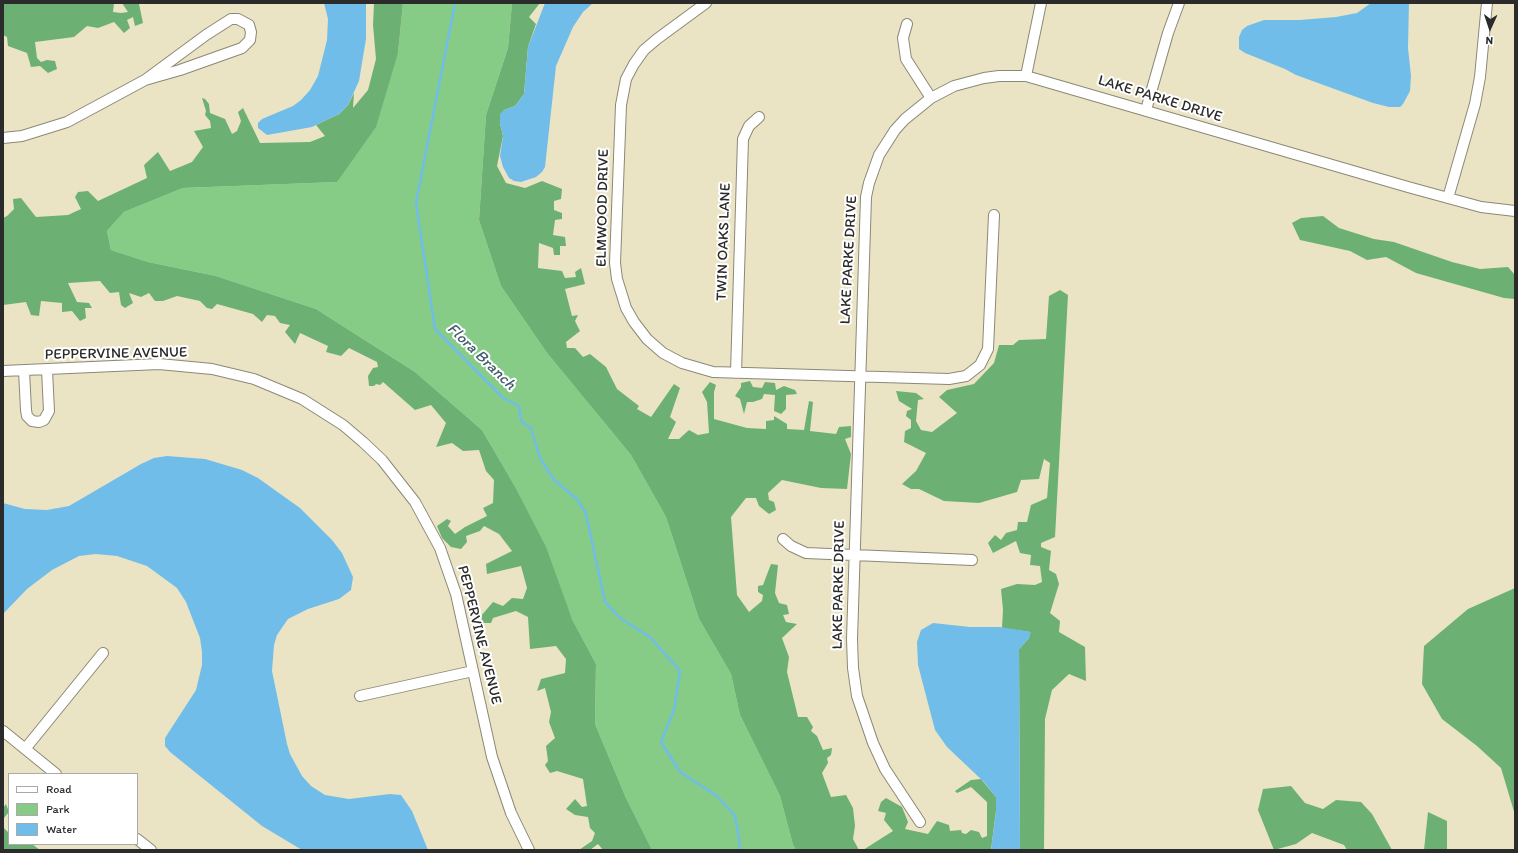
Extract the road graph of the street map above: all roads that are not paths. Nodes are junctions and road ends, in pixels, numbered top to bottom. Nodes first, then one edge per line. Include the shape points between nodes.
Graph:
1 (706, 3) edge
2 (1041, 3) edge
3 (1179, 3) edge
4 (1487, 3) edge
5 (907, 24) dead end
6 (1026, 76) junction
7 (145, 80) junction
8 (931, 98) junction
9 (1146, 110) junction
10 (759, 117) dead end
11 (3, 138) edge
12 (1448, 198) junction
13 (1515, 211) edge
14 (994, 215) dead end
15 (47, 370) junction
16 (24, 371) junction
17 (3, 372) edge
18 (736, 373) junction
19 (859, 377) junction
20 (784, 539) dead end
21 (854, 555) junction
22 (972, 560) dead end
23 (103, 653) dead end
24 (473, 671) junction
25 (360, 696) dead end
26 (3, 731) edge
27 (25, 749) junction
28 (55, 773) edge
29 (920, 822) dead end
30 (138, 840) edge
31 (151, 850) edge
32 (529, 850) edge

1 - 18 street, ELMWOOD DRIVE via 650,44 636,60 626,80 621,105 615,263 620,294 626,308 654,346 692,367 713,372
2 - 6 street
3 - 9 street
4 - 12 street via 1478,90
5 - 8 street via 903,38 906,59
6 - 8 street, LAKE PARKE DRIVE via 976,79 954,86
6 - 9 street, LAKE PARKE DRIVE
7 - 7 street via 231,19 238,18 249,25 250,40 242,48
7 - 11 street via 67,122 22,136
8 - 19 street, LAKE PARKE DRIVE via 895,130 879,155 869,183 864,212
9 - 12 street, LAKE PARKE DRIVE
10 - 18 street, TWIN OAKS LANE via 748,126 743,139
12 - 13 street, LAKE PARKE DRIVE via 1481,207
14 - 19 street, ELMWOOD DRIVE via 989,343 987,354 980,365 972,373 955,379
15 - 16 street, PEPPERVINE AVENUE
15 - 16 street via 49,411 44,420 39,422 27,416
15 - 24 street, PEPPERVINE AVENUE via 159,364 212,369 254,379 278,388 321,410 343,425 387,465 429,524 450,573
16 - 17 street, PEPPERVINE AVENUE
18 - 19 street, ELMWOOD DRIVE
19 - 21 street, LAKE PARKE DRIVE
20 - 21 street via 791,546 806,552
21 - 22 street
21 - 29 street, LAKE PARKE DRIVE via 852,639 853,668 858,696 873,743 885,769
23 - 27 street
24 - 25 street
24 - 32 street, PEPPERVINE AVENUE via 500,784
26 - 27 street
27 - 28 street
30 - 31 street

